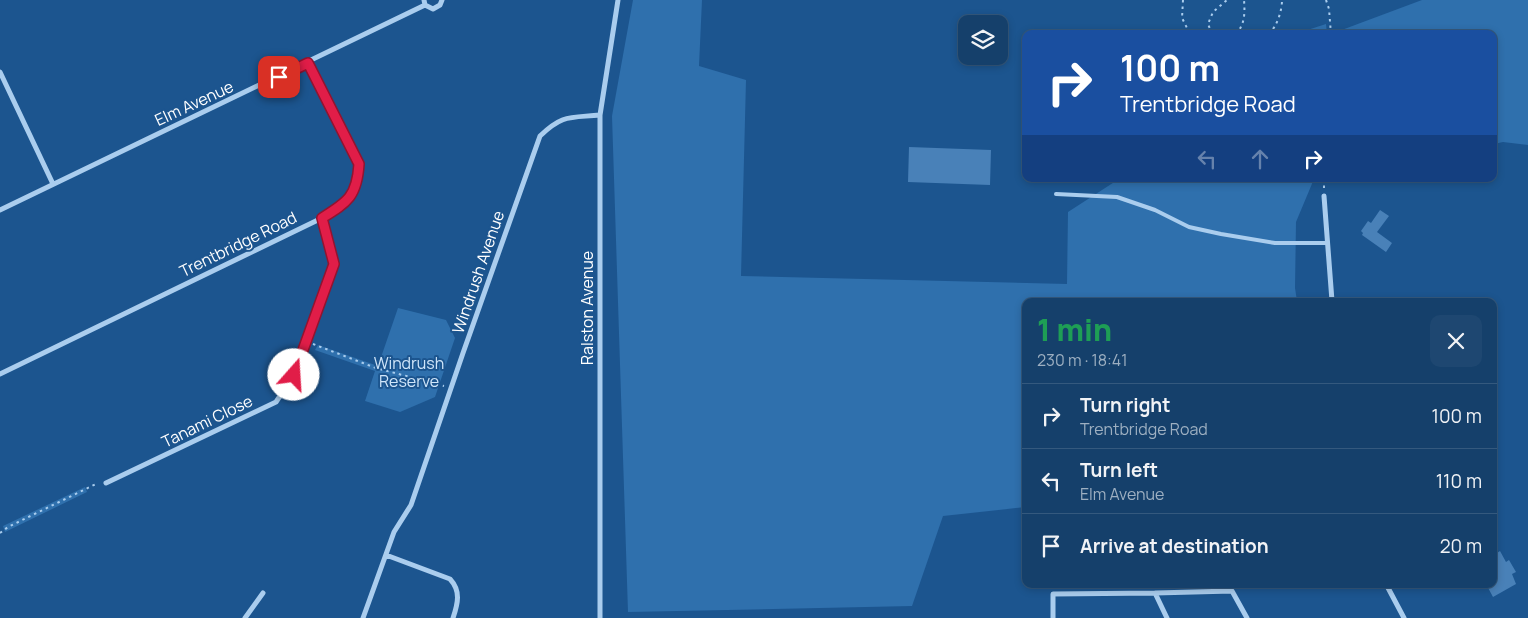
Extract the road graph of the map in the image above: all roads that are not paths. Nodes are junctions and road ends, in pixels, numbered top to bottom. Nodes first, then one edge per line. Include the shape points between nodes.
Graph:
1 (442, 0) edge
2 (618, 0) edge
3 (425, 3) edge
4 (308, 63) junction
5 (0, 72) edge
6 (600, 115) junction
7 (53, 184) junction
8 (1056, 194) dead end
9 (1324, 196) dead end
10 (0, 210) edge
11 (322, 218) junction
12 (1327, 243) junction
13 (1332, 298) edge
14 (0, 374) edge
15 (106, 483) road end
16 (386, 555) junction
17 (1388, 588) edge
18 (263, 593) dead end
19 (1154, 593) junction
20 (245, 618) edge
21 (363, 618) edge
22 (453, 618) edge
23 (600, 618) edge
24 (1053, 618) edge
25 (1167, 618) edge
26 (1247, 618) edge
27 (1404, 618) edge

1 - 3 street, Elm Avenue via 433,9
2 - 6 street, Ralston Avenue
3 - 4 street, Elm Avenue
4 - 7 street, Elm Avenue
4 - 11 street, Trentbridge Road via 359,164 358,181 352,195
5 - 7 street
6 - 16 street, Windrush Avenue via 564,118 540,136 411,505 394,532
6 - 23 street, Ralston Avenue
7 - 10 street, Elm Avenue
8 - 12 lane via 1117,197 1189,227 1221,234 1275,243
9 - 12 street
11 - 14 street, Trentbridge Road
11 - 15 street, Tanami Close via 334,264 294,375 276,402
12 - 13 street
16 - 21 street, Windrush Avenue
16 - 22 street via 450,579 455,584 458,598
17 - 27 street
18 - 20 street
19 - 24 street via 1053,594
19 - 25 street
19 - 26 street via 1232,591

